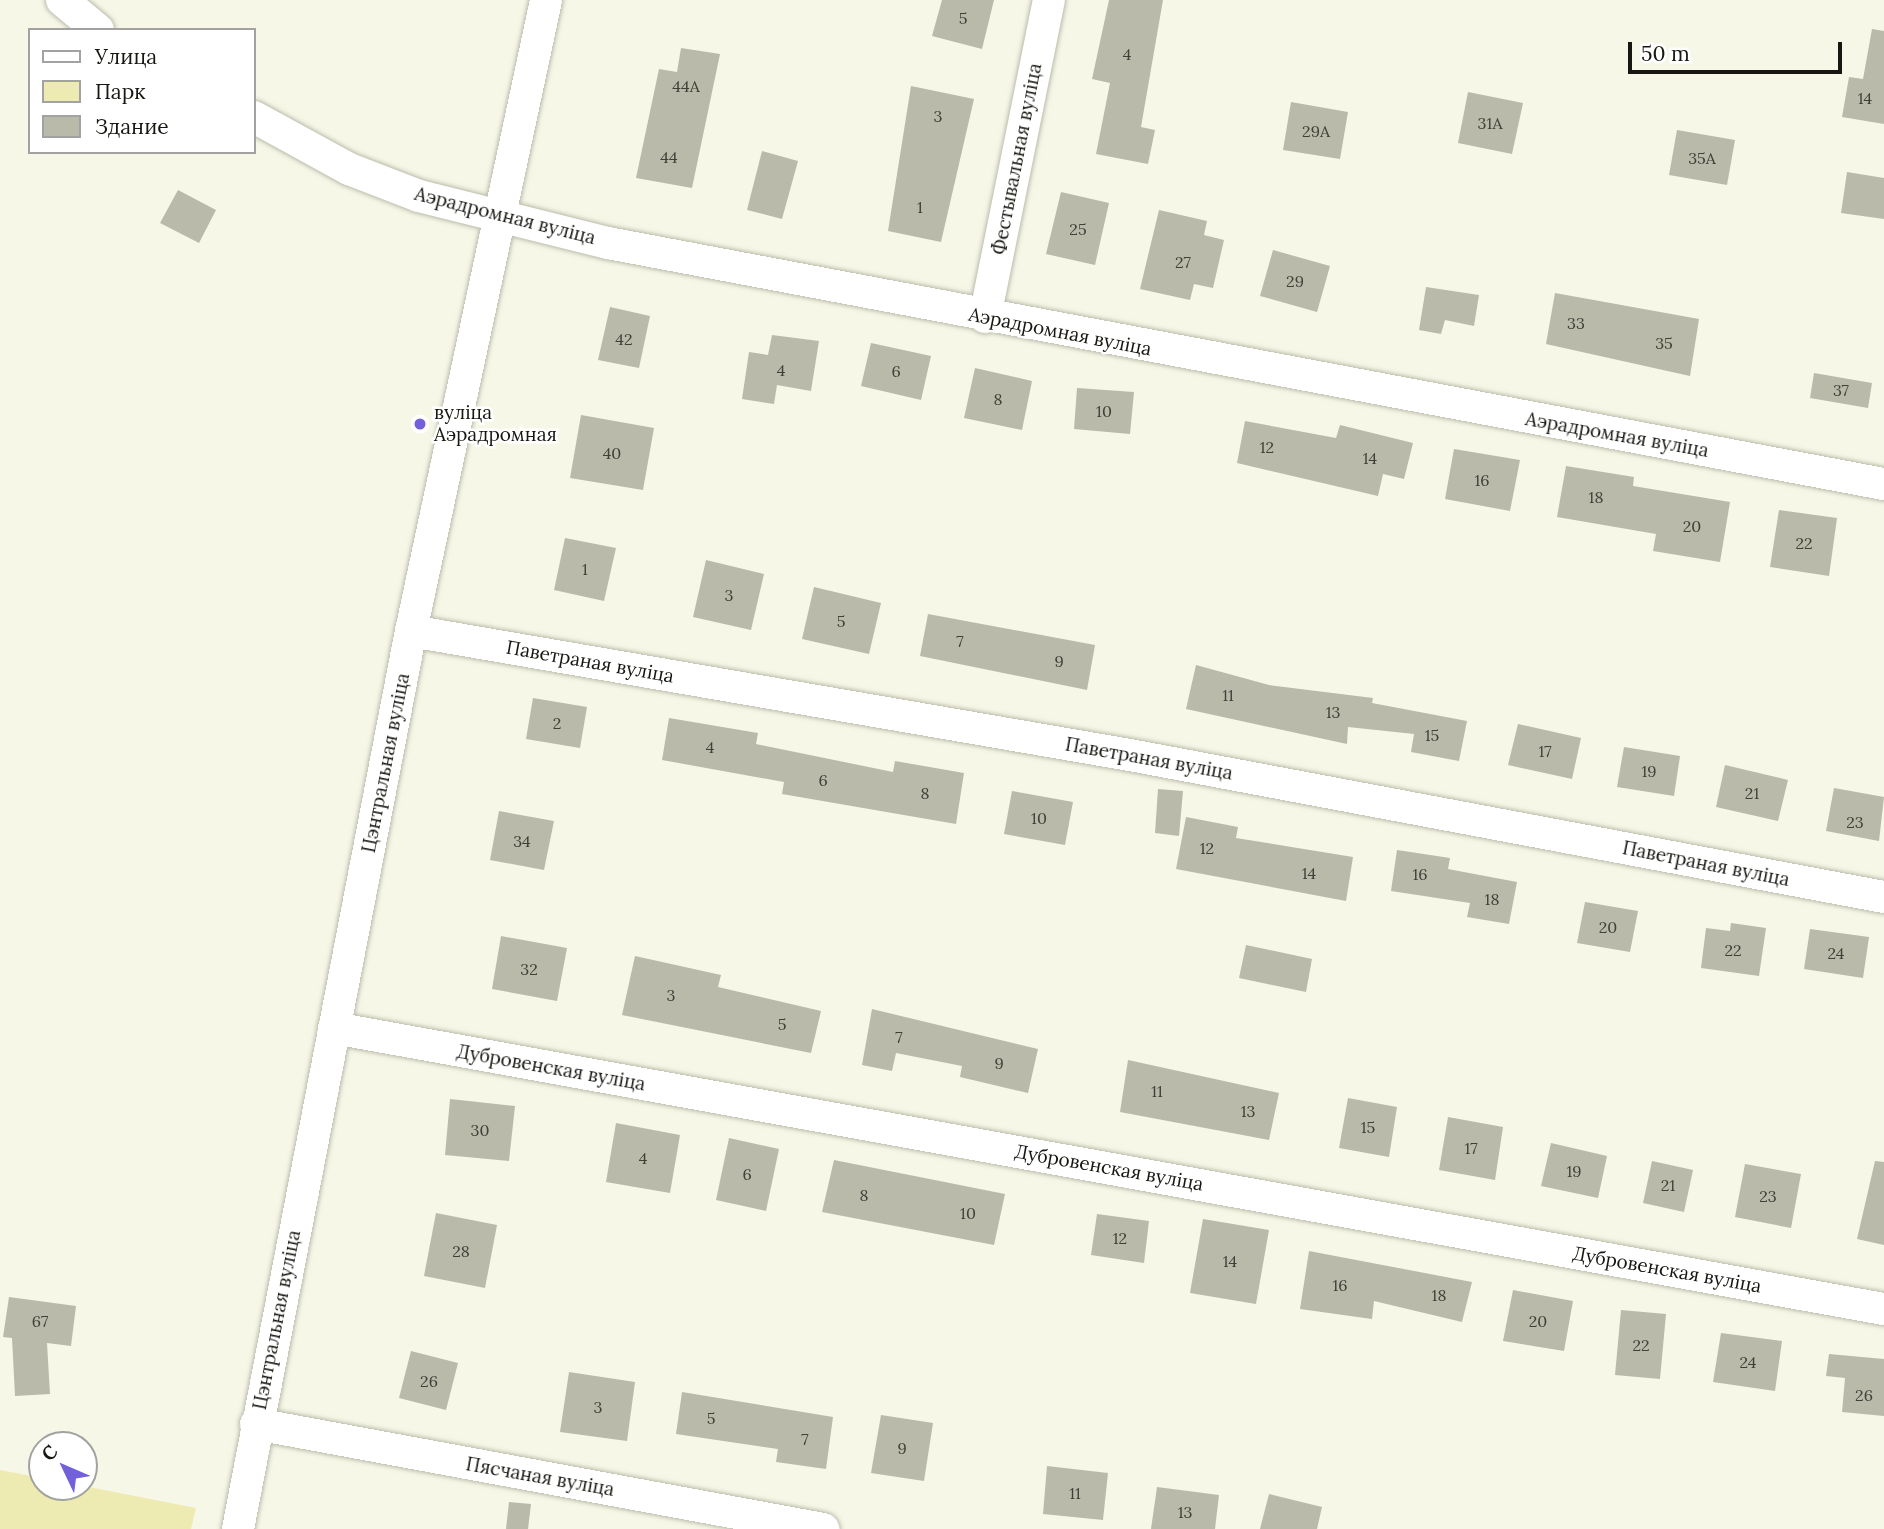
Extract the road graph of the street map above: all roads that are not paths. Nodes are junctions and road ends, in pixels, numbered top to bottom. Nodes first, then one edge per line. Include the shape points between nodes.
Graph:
1 (62, 0) edge
2 (546, 0) edge
3 (1049, 0) edge
4 (96, 28) edge
5 (256, 118) edge
6 (501, 212) junction
7 (985, 317) junction
8 (1884, 484) edge
9 (411, 631) junction
10 (1884, 897) edge
11 (334, 1028) junction
12 (1884, 1309) edge
13 (256, 1424) junction
14 (238, 1529) edge
15 (823, 1529) edge

1 - 4 street
2 - 6 street, Цэнтральная вуліца
3 - 7 street, Фестывальная вуліца
5 - 6 street, Аэрадромная вуліца via 349,169 419,196
6 - 7 street, Аэрадромная вуліца via 608,243
6 - 9 street, Цэнтральная вуліца
7 - 8 street, Аэрадромная вуліца
9 - 10 street, Паветраная вуліца via 1130,755
9 - 11 street, Цэнтральная вуліца
11 - 12 street, Дубровенская вуліца
11 - 13 street, Цэнтральная вуліца
13 - 14 street, Цэнтральная вуліца
13 - 15 street, Пясчаная вуліца

